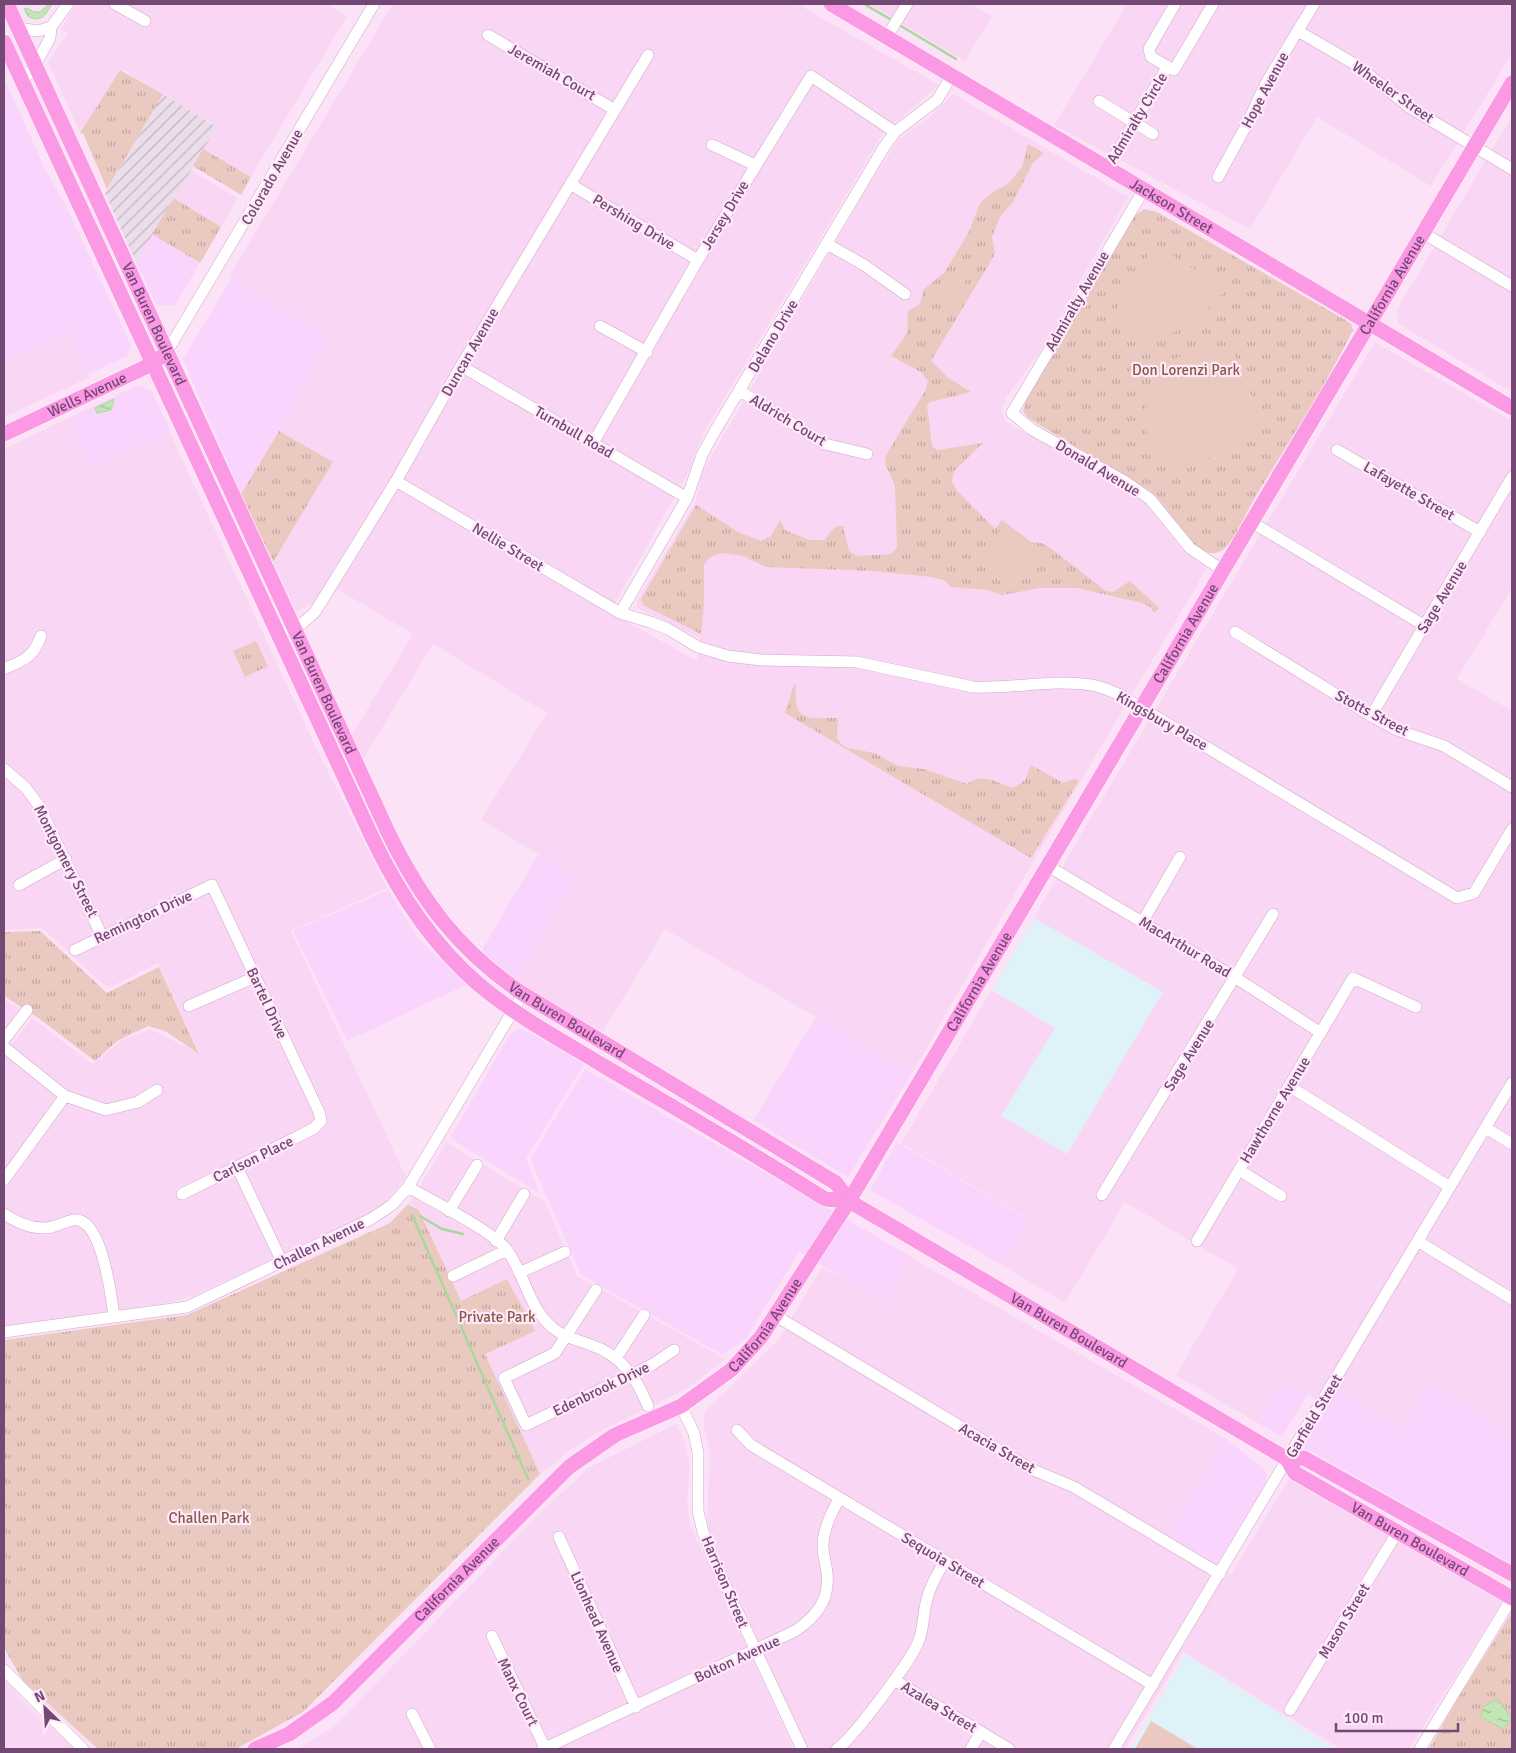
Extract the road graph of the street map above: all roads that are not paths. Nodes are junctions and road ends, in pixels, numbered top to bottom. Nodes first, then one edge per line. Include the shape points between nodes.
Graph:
1 (7, 4) edge
2 (68, 4) edge
3 (115, 4) edge
4 (374, 4) edge
5 (831, 4) edge
6 (908, 4) edge
7 (1175, 4) edge
8 (1213, 4) edge
9 (1314, 4) edge
10 (145, 22) dead end
11 (51, 27) junction
12 (18, 28) junction
13 (1298, 31) junction
14 (488, 35) dead end
15 (886, 38) junction
16 (4, 42) edge
17 (648, 54) dead end
18 (36, 64) junction
19 (1167, 66) junction
20 (952, 77) junction
21 (22, 82) junction
22 (1512, 83) edge
23 (1099, 101) dead end
24 (615, 110) junction
25 (1134, 122) junction
26 (895, 132) junction
27 (1153, 134) dead end
28 (712, 145) dead end
29 (1475, 146) junction
30 (755, 165) junction
31 (1107, 169) junction
32 (1512, 169) edge
33 (1218, 177) dead end
34 (570, 184) junction
35 (69, 185) junction
36 (1144, 191) junction
37 (1423, 234) junction
38 (827, 244) junction
39 (698, 260) junction
40 (135, 278) junction
41 (1512, 286) edge
42 (905, 294) dead end
43 (1370, 322) junction
44 (600, 326) dead end
45 (168, 350) junction
46 (647, 352) junction
47 (152, 364) junction
48 (460, 366) junction
49 (740, 391) junction
50 (1512, 408) edge
51 (1012, 413) joint
52 (4, 434) edge
53 (593, 443) junction
54 (1337, 450) dead end
55 (867, 454) dead end
56 (1512, 477) edge
57 (396, 481) junction
58 (688, 498) junction
59 (1253, 523) junction
60 (1480, 532) junction
61 (1222, 570) junction
62 (620, 613) junction
63 (1425, 626) junction
64 (294, 628) junction
65 (1235, 632) dead end
66 (279, 635) junction
67 (41, 636) dead end
68 (4, 669) edge
69 (1141, 708) junction
70 (1372, 716) junction
71 (8, 772) edge
72 (4, 785) edge
73 (1512, 787) edge
74 (363, 818) junction
75 (1512, 830) edge
76 (1180, 857) dead end
77 (66, 859) junction
78 (405, 866) junction
79 (1048, 866) junction
80 (19, 885) dead end
81 (212, 885) joint
82 (1273, 914) dead end
83 (1143, 921) junction
84 (102, 936) junction
85 (432, 936) junction
86 (75, 950) dead end
87 (485, 966) junction
88 (255, 976) junction
89 (1236, 978) junction
90 (523, 994) junction
91 (189, 1006) dead end
92 (1416, 1007) dead end
93 (27, 1010) dead end
94 (513, 1010) junction
95 (1321, 1033) junction
96 (4, 1040) edge
97 (4, 1047) edge
98 (1512, 1083) edge
99 (1289, 1086) junction
100 (157, 1090) dead end
101 (66, 1096) junction
102 (321, 1121) joint
103 (1486, 1128) junction
104 (1512, 1144) edge
105 (477, 1165) dead end
106 (238, 1167) junction
107 (1239, 1170) junction
108 (4, 1180) edge
109 (408, 1187) junction
110 (1450, 1187) junction
111 (182, 1194) dead end
112 (524, 1194) dead end
113 (1102, 1195) dead end
114 (1281, 1196) dead end
115 (849, 1201) junction
116 (449, 1211) junction
117 (4, 1214) edge
118 (496, 1241) junction
119 (1197, 1241) dead end
120 (1419, 1242) junction
121 (507, 1250) junction
122 (565, 1252) dead end
123 (282, 1262) junction
124 (519, 1273) junction
125 (453, 1276) dead end
126 (596, 1290) dead end
127 (1512, 1299) edge
128 (644, 1315) dead end
129 (114, 1316) junction
130 (776, 1316) junction
131 (4, 1332) edge
132 (566, 1336) junction
133 (674, 1350) dead end
134 (616, 1358) junction
135 (633, 1375) junction
136 (648, 1406) dead end
137 (681, 1406) junction
138 (737, 1430) dead end
139 (1287, 1460) junction
140 (839, 1499) junction
141 (1352, 1505) junction
142 (1430, 1529) junction
143 (1398, 1531) junction
144 (558, 1537) dead end
145 (945, 1561) junction
146 (1220, 1574) junction
147 (1512, 1574) edge
148 (1512, 1598) edge
149 (492, 1636) dead end
150 (755, 1650) junction
151 (4, 1670) edge
152 (894, 1680) junction
153 (1153, 1685) junction
154 (636, 1707) junction
155 (1290, 1710) dead end
156 (412, 1714) dead end
157 (981, 1732) junction
158 (285, 1736) junction
159 (83, 1749) edge
160 (255, 1749) edge
161 (269, 1749) edge
162 (430, 1749) edge
163 (544, 1749) edge
164 (802, 1749) edge
165 (836, 1749) edge
166 (971, 1749) edge
167 (1009, 1749) edge
168 (1114, 1749) edge
169 (1420, 1749) edge

1 - 12 main road, Van Buren Boulevard
2 - 11 street
3 - 10 street
4 - 45 street, Colorado Avenue
5 - 15 main road, Jackson Street
6 - 15 street
7 - 19 street, Admiralty Circle via 1148,49 1151,57
8 - 19 street, Admiralty Circle via 1174,70
9 - 13 street, Hope Avenue
11 - 12 street via 38,31
11 - 18 street via 50,38
12 - 18 main road, Van Buren Boulevard
13 - 29 street, Wheeler Street via 1358,66 1409,107
13 - 33 street, Hope Avenue via 1261,92
14 - 24 street, Jeremiah Court
15 - 20 main road, Jackson Street
16 - 21 main road, Van Buren Boulevard
17 - 24 street, Duncan Avenue
18 - 21 street
18 - 40 main road, Van Buren Boulevard
19 - 25 street, Admiralty Circle
20 - 26 street, Delano Drive via 937,100
20 - 31 main road, Jackson Street
21 - 35 main road, Van Buren Boulevard
22 - 29 main road, California Avenue
23 - 25 street
24 - 34 street, Duncan Avenue
25 - 27 street
25 - 31 street, Admiralty Circle
26 - 30 street, Jersey Drive via 810,76
26 - 38 street, Delano Drive
28 - 30 street
29 - 32 street, Wheeler Street
29 - 37 main road, California Avenue
30 - 39 street, Jersey Drive
31 - 36 main road, Jackson Street
34 - 39 street, Pershing Drive
34 - 48 street, Duncan Avenue
35 - 40 main road via 80,190 86,198 116,262
35 - 47 main road, Van Buren Boulevard
36 - 43 main road, Jackson Street
36 - 51 street, Admiralty Avenue
37 - 41 street
37 - 43 main road, California Avenue
38 - 42 street
38 - 49 street, Delano Drive
39 - 46 street, Jersey Drive
40 - 45 main road, Van Buren Boulevard
43 - 50 main road, Jackson Street
43 - 59 main road, California Avenue
44 - 46 street
45 - 47 main road, Wells Avenue
45 - 64 main road, Van Buren Boulevard
46 - 53 street, Jersey Drive
47 - 52 main road, Wells Avenue
47 - 66 main road, Van Buren Boulevard
48 - 53 street, Turnbull Road
48 - 57 street, Duncan Avenue
49 - 55 street, Aldrich Court via 825,444
49 - 58 street, Delano Drive via 702,454
51 - 61 street, Donald Avenue via 1031,429 1124,481 1150,500 1190,548
53 - 58 street, Turnbull Road
54 - 60 street, Lafayette Street
56 - 60 street, Sage Avenue
57 - 62 street, Nellie Street
57 - 64 street, Duncan Avenue via 316,612
58 - 62 street, Delano Drive
59 - 61 main road, California Avenue
59 - 63 street
60 - 63 street, Sage Avenue
61 - 69 main road, California Avenue
62 - 69 street, Kingsbury Place via 668,629 698,647 728,656 857,662 973,687 1067,682 1093,685 1120,694
63 - 70 street, Sage Avenue
64 - 66 street, Duncan Avenue
64 - 78 main road, Van Buren Boulevard
65 - 70 street, Stotts Street
66 - 74 main road, Van Buren Boulevard
67 - 68 street via 29,657
69 - 75 street, Kingsbury Place via 1457,898 1474,893
69 - 79 main road, California Avenue
70 - 73 street, Stotts Street via 1397,730 1444,746
71 - 72 street
71 - 77 street, Montgomery Street via 40,806
74 - 78 main road via 371,818 392,856
74 - 85 main road, Van Buren Boulevard via 397,887
76 - 83 street
77 - 80 street
77 - 84 street, Montgomery Street
78 - 87 main road, Van Buren Boulevard via 436,914
79 - 83 street, MacArthur Road
79 - 115 main road, California Avenue
81 - 84 street, Remington Drive
81 - 88 street, Bartel Drive
82 - 89 street, Sage Avenue
83 - 89 street, MacArthur Road
84 - 86 street, Remington Drive
85 - 87 main road via 439,932 470,960
85 - 94 main road, Van Buren Boulevard via 477,982
87 - 90 main road, Van Buren Boulevard
88 - 91 street
88 - 102 street, Bartel Drive
89 - 95 street, MacArthur Road
89 - 113 street, Sage Avenue
90 - 94 street, Challen Avenue
90 - 115 main road, Van Buren Boulevard via 837,1183
92 - 95 street, Hawthorne Avenue via 1353,978
93 - 96 street
94 - 109 street, Challen Avenue
94 - 115 main road, Van Buren Boulevard via 826,1199
95 - 99 street, Hawthorne Avenue
97 - 101 street
98 - 103 street, Garfield Street
99 - 107 street, Hawthorne Avenue
99 - 110 street
100 - 101 street via 138,1102 106,1110
101 - 108 street
102 - 106 street, Carlson Place via 313,1129
103 - 104 street
103 - 110 street, Garfield Street
105 - 116 street
106 - 111 street, Carlson Place
106 - 123 street
107 - 114 street
107 - 119 street, Hawthorne Avenue
109 - 116 street
109 - 123 street, Challen Avenue via 392,1205 372,1219
110 - 120 street, Garfield Street
112 - 118 street
115 - 130 main road, California Avenue
115 - 139 main road, Van Buren Boulevard
116 - 118 street
117 - 129 street via 29,1226 47,1228 74,1220 82,1221 90,1228 104,1258
118 - 121 street
120 - 127 street
120 - 139 street, Garfield Street
121 - 124 street
121 - 125 street
122 - 124 street
123 - 129 street, Challen Avenue via 187,1307
124 - 132 street via 529,1298 541,1315 553,1329
126 - 132 street
128 - 134 street
129 - 131 street, Challen Avenue
130 - 137 main road, California Avenue via 731,1370
130 - 146 street, Acacia Street via 1031,1469 1074,1486
132 - 134 street via 605,1350
132 - 135 street, Edenbrook Drive via 555,1352 504,1378 526,1425
133 - 135 street, Edenbrook Drive
134 - 135 street
135 - 136 street
137 - 150 street, Harrison Street via 694,1433 698,1453 698,1511 703,1532
137 - 158 main road, California Avenue via 616,1435 568,1467 333,1703
138 - 140 street, Sequoia Street via 751,1445
139 - 141 main road, Van Buren Boulevard via 1296,1473
139 - 142 main road, Van Buren Boulevard via 1304,1458
139 - 146 street, Garfield Street
140 - 145 street, Sequoia Street
140 - 150 street, Bolton Avenue via 830,1515 823,1546 827,1576 825,1600 809,1622
141 - 142 main road via 1379,1512 1418,1536 1425,1536
141 - 143 main road, Van Buren Boulevard
142 - 147 main road, Van Buren Boulevard
143 - 148 main road, Van Buren Boulevard
143 - 155 street, Mason Street
144 - 154 street, Lionhead Avenue
145 - 152 street via 926,1599 920,1640
145 - 153 street, Sequoia Street
146 - 153 street, Garfield Street
148 - 169 street
149 - 163 street, Manx Court
150 - 154 street, Bolton Avenue
150 - 164 street, Harrison Street
151 - 159 street
152 - 157 street, Azalea Street
152 - 165 street
153 - 168 street, Garfield Street
154 - 163 street, Bolton Avenue
156 - 162 street
157 - 166 street
157 - 167 street, Azalea Street
158 - 160 main road, California Avenue
158 - 161 main road, California Avenue

